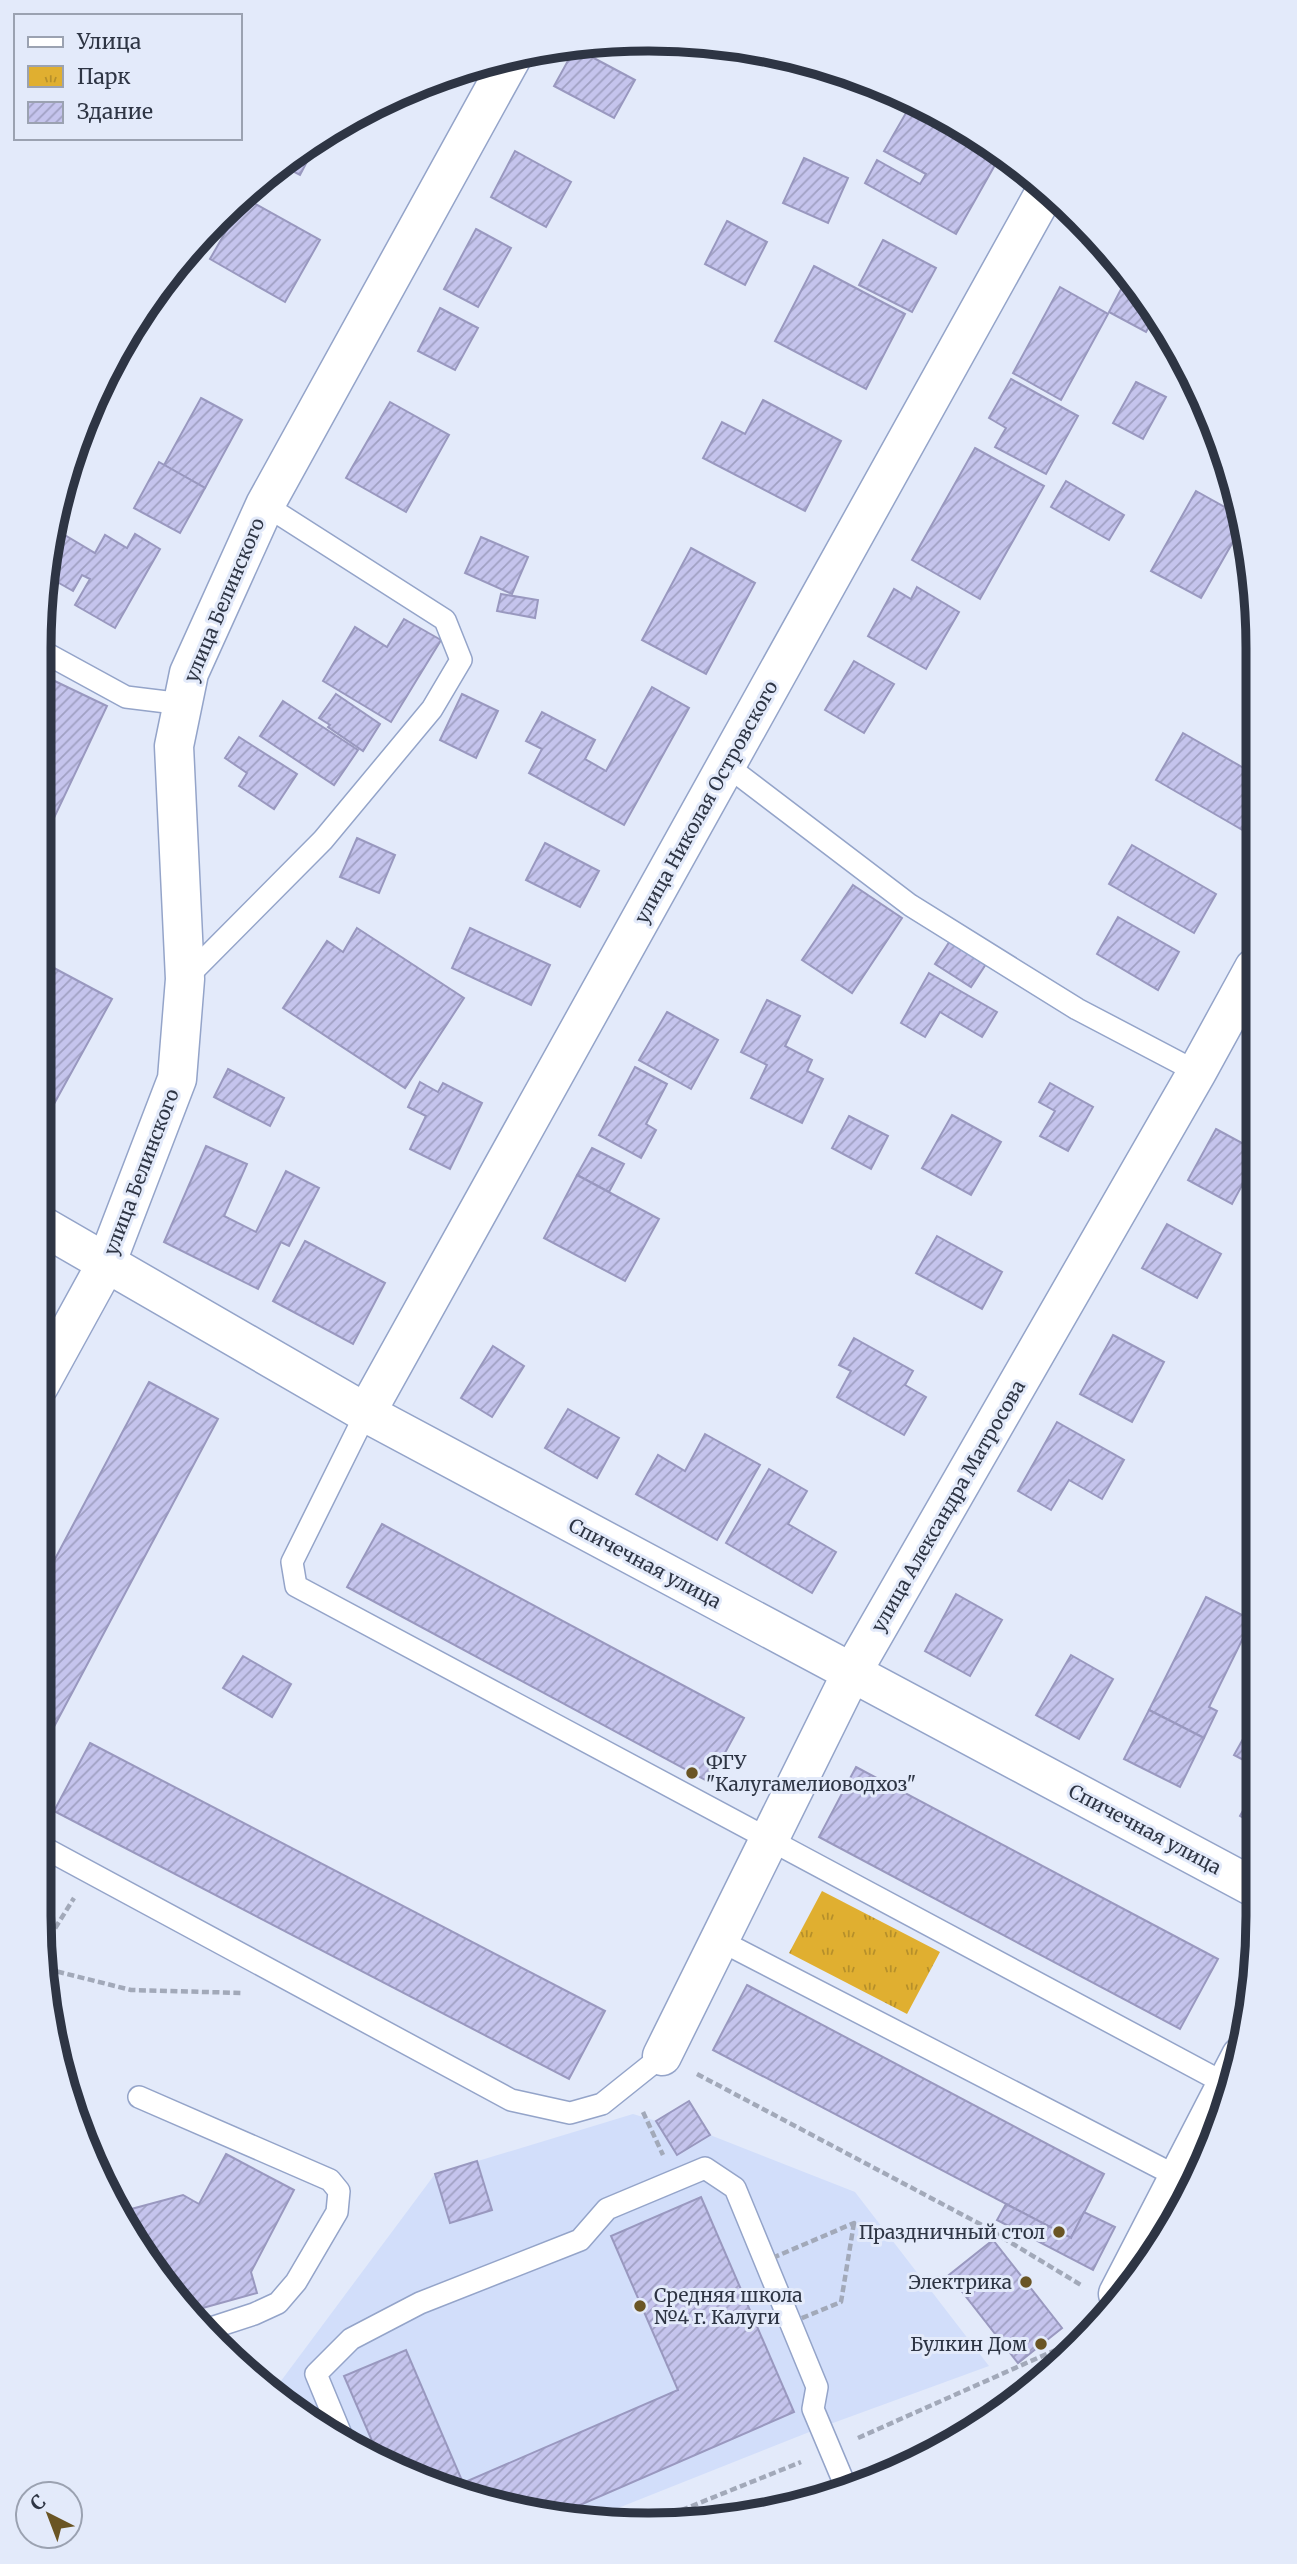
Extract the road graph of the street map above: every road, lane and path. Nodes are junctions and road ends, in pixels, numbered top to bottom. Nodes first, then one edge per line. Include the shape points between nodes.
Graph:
1 (506, 68) edge
2 (1042, 198) edge
3 (265, 505) junction
4 (51, 656) edge
5 (183, 704) junction
6 (726, 765) junction
7 (185, 979) junction
8 (1246, 983) edge
9 (1197, 1072) junction
10 (51, 1231) edge
11 (106, 1264) junction
12 (51, 1364) edge
13 (366, 1413) junction
14 (851, 1674) junction
15 (767, 1839) junction
16 (51, 1852) edge
17 (90, 1874) junction
18 (1246, 1883) edge
19 (51, 1934) edge
20 (719, 1940) junction
21 (54, 1971) edge
22 (245, 1993) dead end
23 (662, 2056) junction
24 (1227, 2067) edge
25 (139, 2097) dead end
26 (1217, 2101) edge
27 (645, 2118) dead end
28 (1178, 2177) junction
29 (675, 2181) junction
30 (1103, 2292) edge
31 (795, 2320) joint
32 (215, 2327) edge
33 (1061, 2348) edge
34 (337, 2426) edge
35 (830, 2451) junction
36 (843, 2481) edge
37 (676, 2512) edge

1 - 3 street, улица Белинского
2 - 6 street, улица Николая Островского
3 - 5 street, улица Белинского via 189,673
3 - 7 lane via 445,620 461,660 432,709 323,840
4 - 5 lane via 126,697
5 - 7 street, улица Белинского via 174,746
6 - 9 lane via 910,905 1077,1009
6 - 13 street, улица Николая Островского
7 - 11 street, улица Белинского via 177,1079
8 - 9 street, улица Александра Матросова
9 - 14 street, улица Александра Матросова
10 - 11 street, Спичечная улица
11 - 12 street, улица Белинского
11 - 13 street, Спичечная улица
13 - 14 street, Спичечная улица
13 - 15 lane via 292,1562 296,1586
14 - 15 street, улица Александра Матросова
14 - 18 street, Спичечная улица
15 - 20 street, улица Александра Матросова
15 - 24 lane
16 - 17 lane
17 - 19 path
17 - 23 lane via 511,2100 569,2113 602,2104
20 - 23 street, улица Александра Матросова
20 - 28 lane
21 - 22 path via 131,1990
23 - 30 path
25 - 32 lane via 330,2180 338,2192 337,2212 296,2282 278,2303
26 - 28 street
27 - 29 path
28 - 30 street
29 - 34 lane via 607,2209 580,2240 420,2303 351,2339 316,2374
29 - 35 lane via 705,2168 735,2188 817,2387 813,2409
31 - 31 path via 841,2302 854,2223 770,2259
33 - 35 path
35 - 36 lane
35 - 37 path

